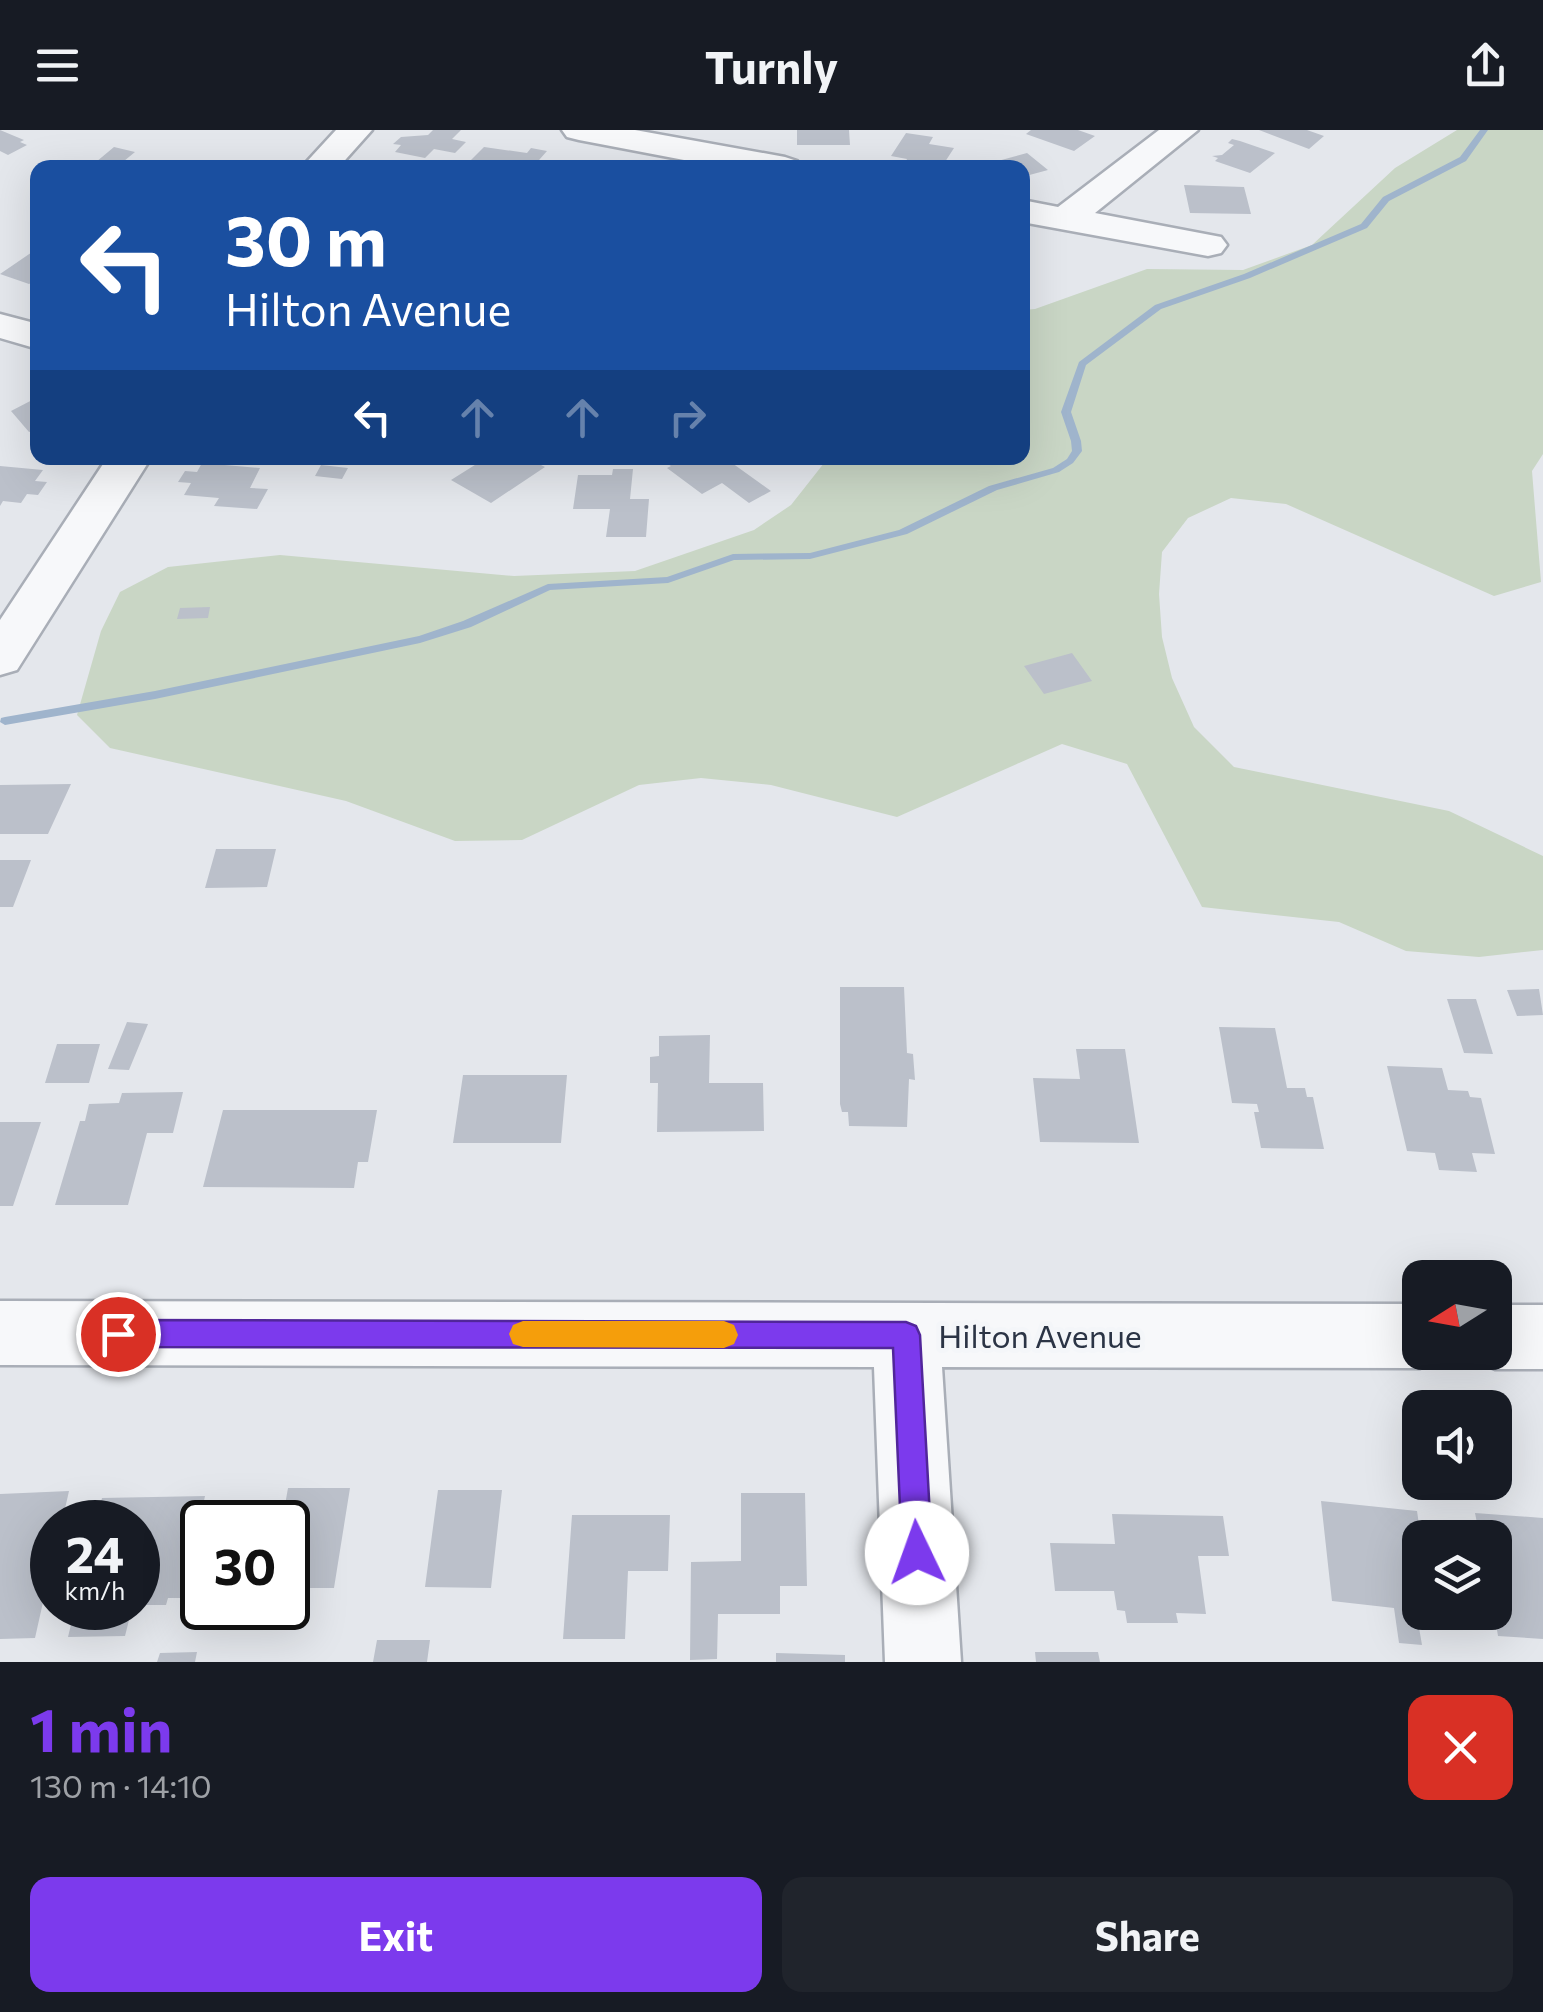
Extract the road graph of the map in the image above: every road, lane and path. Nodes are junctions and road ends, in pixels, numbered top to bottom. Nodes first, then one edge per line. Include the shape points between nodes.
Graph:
1 (356, 130) edge
2 (579, 130) edge
3 (1181, 130) edge
4 (705, 150) edge
5 (326, 160) edge
6 (750, 160) edge
7 (1030, 212) edge
8 (1065, 219) junction
9 (1208, 245) dead end
10 (0, 326) edge
11 (30, 335) edge
12 (124, 465) edge
13 (0, 658) edge
14 (0, 1333) edge
15 (906, 1335) junction
16 (1402, 1336) edge
17 (1512, 1336) edge
18 (1543, 1337) edge
19 (922, 1662) edge

1 - 5 street
2 - 4 street
3 - 8 street
4 - 6 street
7 - 8 street
8 - 9 street
10 - 11 street
12 - 13 street
14 - 15 street, Hilton Avenue
15 - 16 street, Hilton Avenue
15 - 19 street
17 - 18 street

